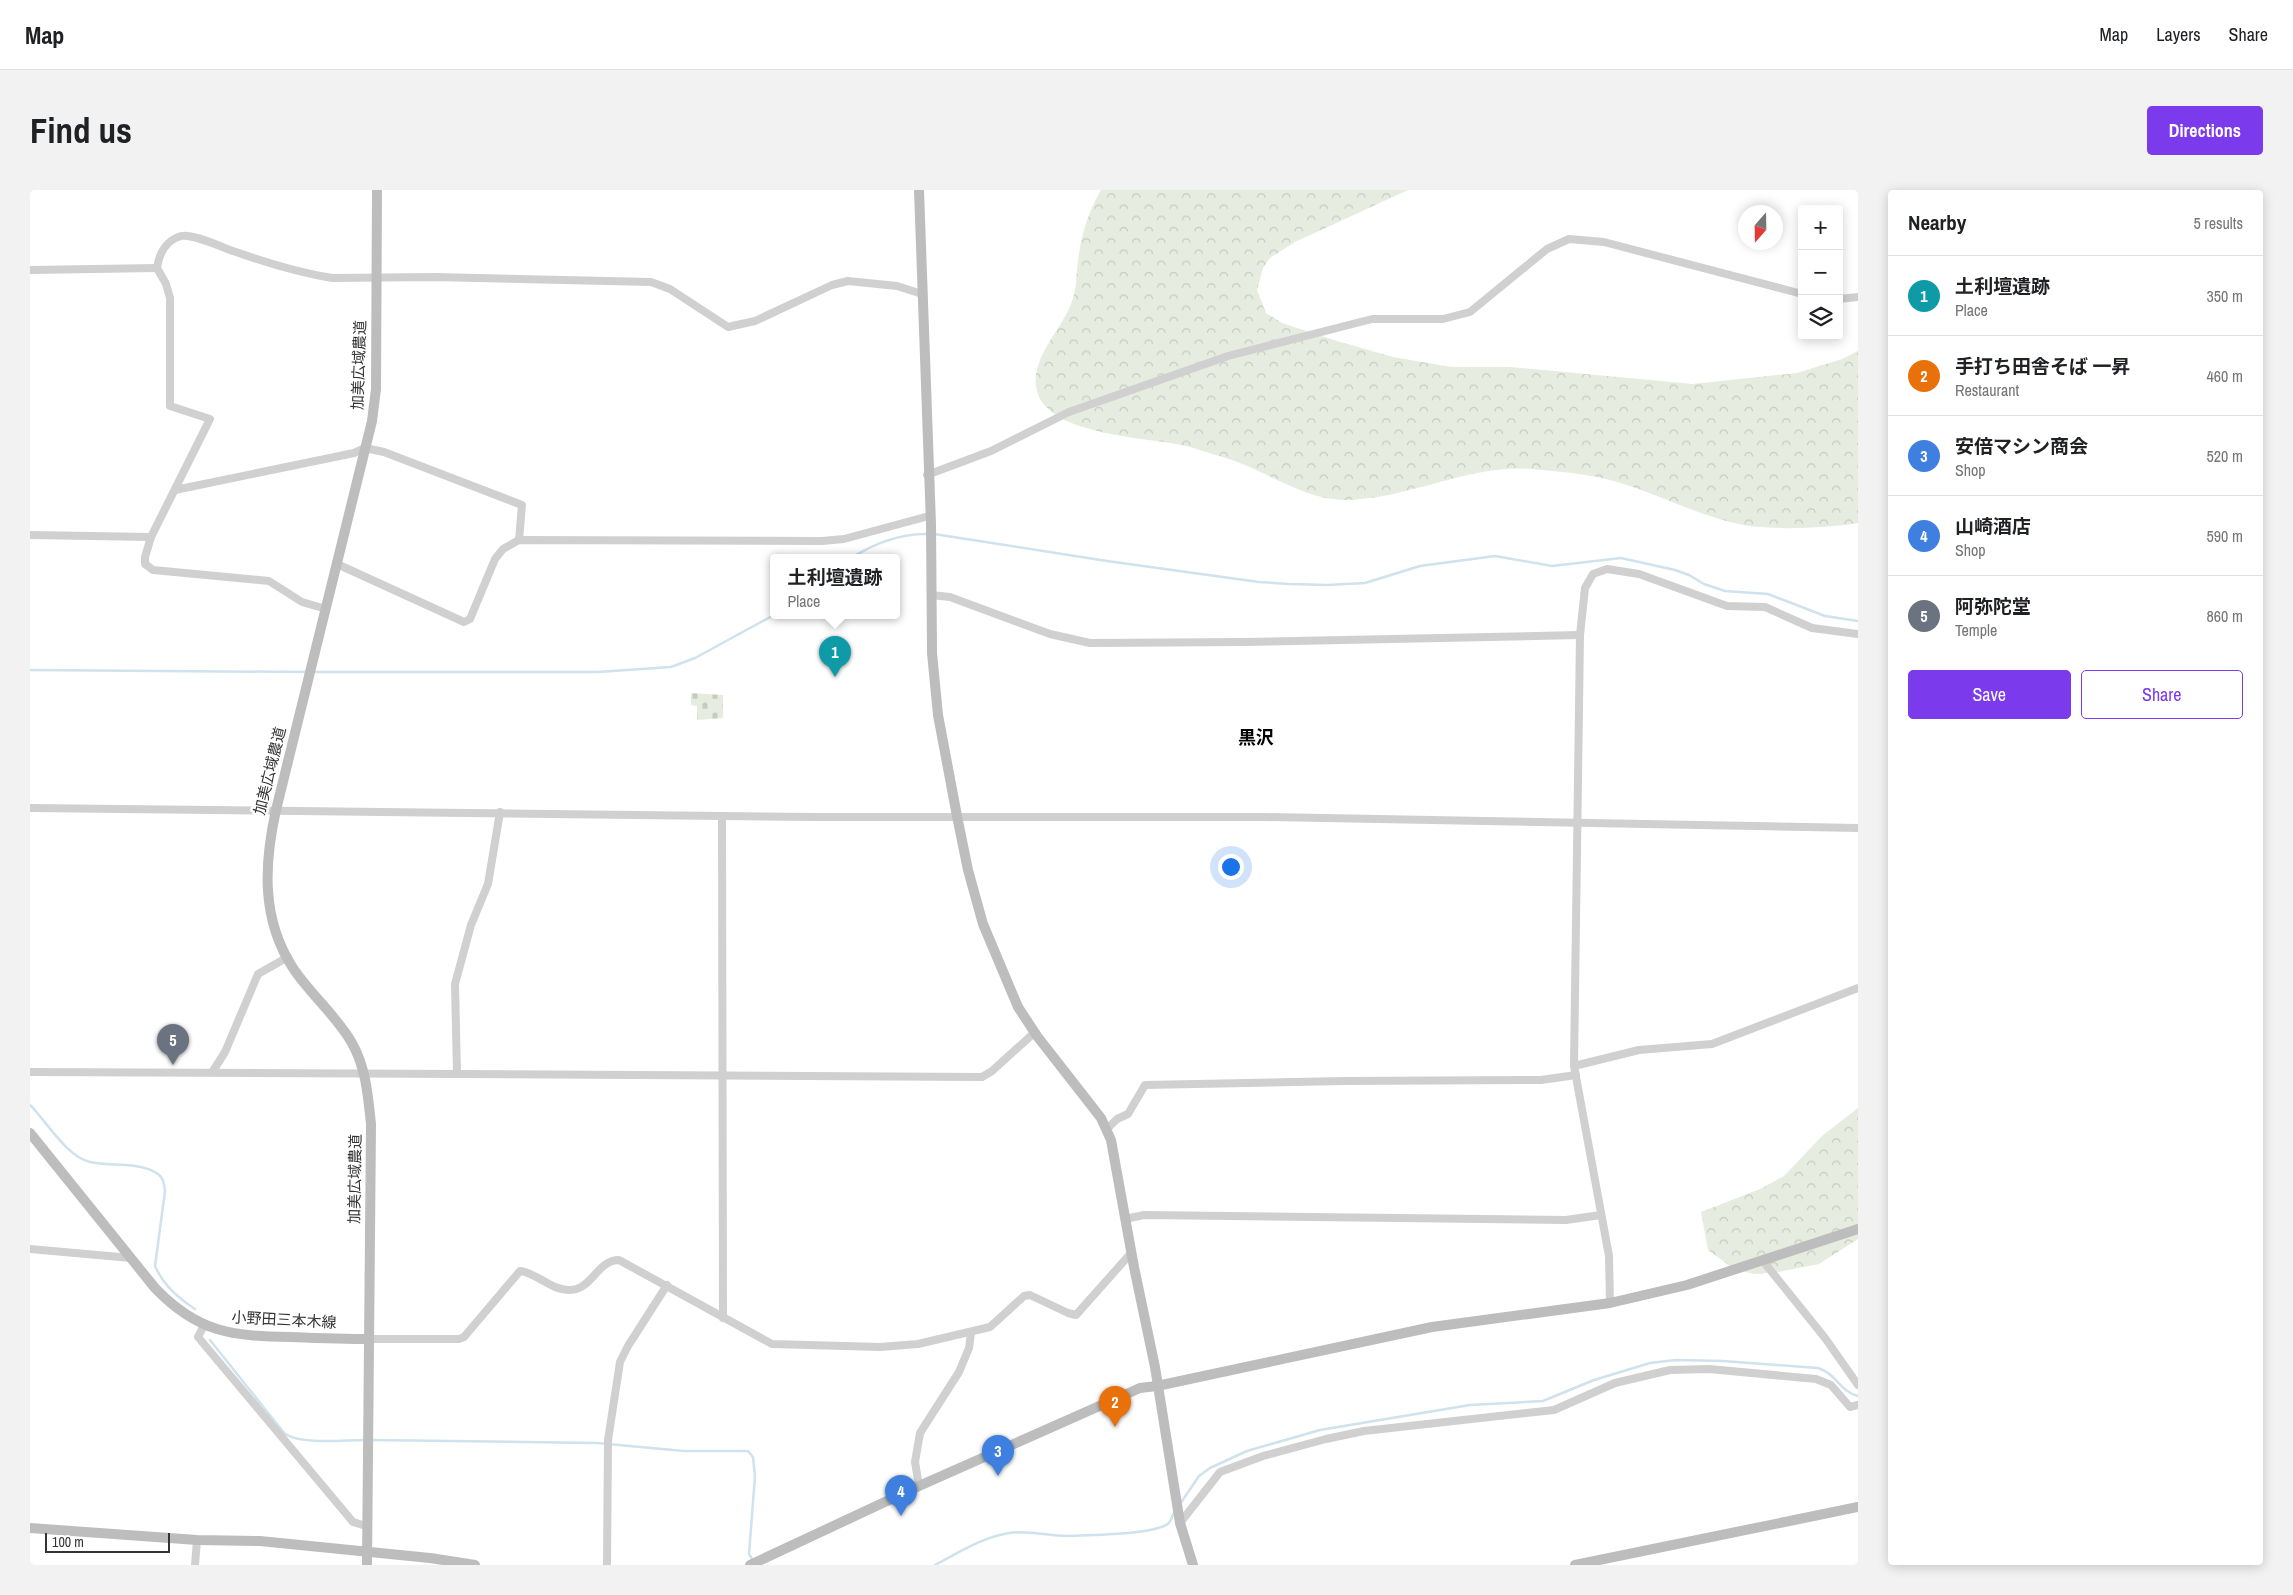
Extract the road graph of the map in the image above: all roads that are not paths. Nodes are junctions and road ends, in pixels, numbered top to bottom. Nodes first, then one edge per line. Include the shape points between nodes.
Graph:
1 (377, 190) edge
2 (919, 190) edge
3 (157, 268) junction
4 (30, 270) edge
5 (376, 278) junction
6 (1798, 293) edge
7 (922, 294) junction
8 (1858, 297) edge
9 (1843, 299) edge
10 (365, 448) junction
11 (928, 475) junction
12 (175, 490) junction
13 (930, 520) junction
14 (30, 535) edge
15 (152, 537) junction
16 (519, 540) junction
17 (337, 564) junction
18 (931, 595) junction
19 (326, 609) junction
20 (1858, 634) edge
21 (1580, 635) junction
22 (30, 808) edge
23 (276, 810) junction
24 (500, 812) junction
25 (722, 816) junction
26 (957, 816) junction
27 (1577, 824) junction
28 (1858, 828) edge
29 (288, 957) junction
30 (1858, 988) edge
31 (1034, 1033) junction
32 (1574, 1066) junction
33 (213, 1071) junction
34 (30, 1072) edge
35 (364, 1072) junction
36 (457, 1073) junction
37 (1576, 1075) junction
38 (722, 1077) junction
39 (1106, 1129) junction
40 (30, 1133) edge
41 (1601, 1215) junction
42 (1126, 1219) junction
43 (1858, 1229) edge
44 (30, 1250) edge
45 (1132, 1252) junction
46 (131, 1258) junction
47 (1763, 1261) junction
48 (667, 1286) junction
49 (1610, 1303) junction
50 (723, 1318) junction
51 (204, 1325) junction
52 (971, 1333) junction
53 (369, 1339) junction
54 (1858, 1385) edge
55 (1157, 1386) junction
56 (1858, 1405) edge
57 (919, 1486) junction
58 (1858, 1507) edge
59 (1180, 1519) junction
60 (366, 1526) junction
61 (30, 1528) edge
62 (197, 1540) junction
63 (367, 1552) junction
64 (755, 1563) edge
65 (195, 1565) edge
66 (367, 1565) edge
67 (475, 1565) edge
68 (607, 1565) edge
69 (1193, 1565) edge
70 (1575, 1565) edge

1 - 5 street, 加美広域農道
2 - 7 street
3 - 4 street
3 - 5 street via 164,247 183,235 317,276
3 - 12 street via 170,298 170,406 210,419
5 - 7 street via 651,282 670,289 728,327 755,321 848,281 897,286
5 - 10 street, 加美広域農道 via 376,389
6 - 11 street via 1604,242 1569,240 1547,249 1470,312 1434,319 1372,319 1228,356 1069,412 986,454
7 - 11 street
8 - 9 street
10 - 12 street via 354,453
10 - 16 street via 384,452 522,505
10 - 17 street, 加美広域農道
11 - 13 street
12 - 15 street
13 - 16 street via 822,541
13 - 18 street
14 - 15 street
15 - 19 street via 144,560 153,570 269,581 302,602
16 - 17 street via 495,559 470,619 464,622
17 - 19 street, 加美広域農道
18 - 21 street via 950,597 1068,639 1110,644
18 - 26 street via 934,684
19 - 23 street, 加美広域農道
20 - 21 street via 1812,628 1765,607 1727,606 1639,574 1607,569 1593,574 1585,588
21 - 27 street
22 - 23 street
23 - 24 street
23 - 29 street, 加美広域農道 via 268,845 266,882 277,936
24 - 25 street
24 - 36 street via 488,884 471,925 455,984
25 - 26 street
25 - 38 street
26 - 27 street via 1265,817
26 - 31 street via 983,924 1014,998
27 - 28 street
27 - 32 street
29 - 33 street via 258,974 225,1052
29 - 35 street, 加美広域農道 via 292,967 352,1043
30 - 32 street via 1712,1044 1639,1050
31 - 38 street via 982,1077
31 - 39 street via 1101,1118
32 - 37 street
33 - 34 street
33 - 35 street
35 - 36 street
35 - 53 street, 加美広域農道 via 371,1124
36 - 38 street
37 - 39 street via 1541,1080 1145,1085 1128,1114
37 - 41 street
38 - 50 street
39 - 42 street via 1114,1152
40 - 46 street, 小野田三本木線
41 - 42 street via 1566,1220 1274,1216 1144,1216
41 - 49 street via 1609,1256
42 - 45 street
43 - 47 street
44 - 46 street
45 - 52 street via 1076,1315 1030,1295 1024,1296 995,1324
45 - 55 street
46 - 51 street, 小野田三本木線 via 172,1305
47 - 49 street via 1687,1285
47 - 54 street
48 - 50 street
48 - 53 street via 618,1260 603,1266 587,1284 571,1290 558,1288 520,1271 464,1337
48 - 68 street via 620,1362 608,1440
49 - 55 street via 1432,1327
50 - 52 street via 772,1344 880,1347 918,1344
51 - 53 street, 小野田三本木線 via 244,1336
51 - 60 street via 198,1338 353,1522
52 - 57 street via 959,1372 920,1433 915,1462
53 - 60 street
55 - 57 street via 1140,1388
55 - 59 street
56 - 59 street via 1850,1407 1830,1385 1816,1379 1709,1369 1651,1373 1616,1383 1554,1410 1364,1431 1262,1456 1220,1472
57 - 64 street
58 - 70 street
59 - 69 street
60 - 63 street
61 - 62 street
62 - 63 street via 260,1541
62 - 65 street
63 - 66 street
63 - 67 street

